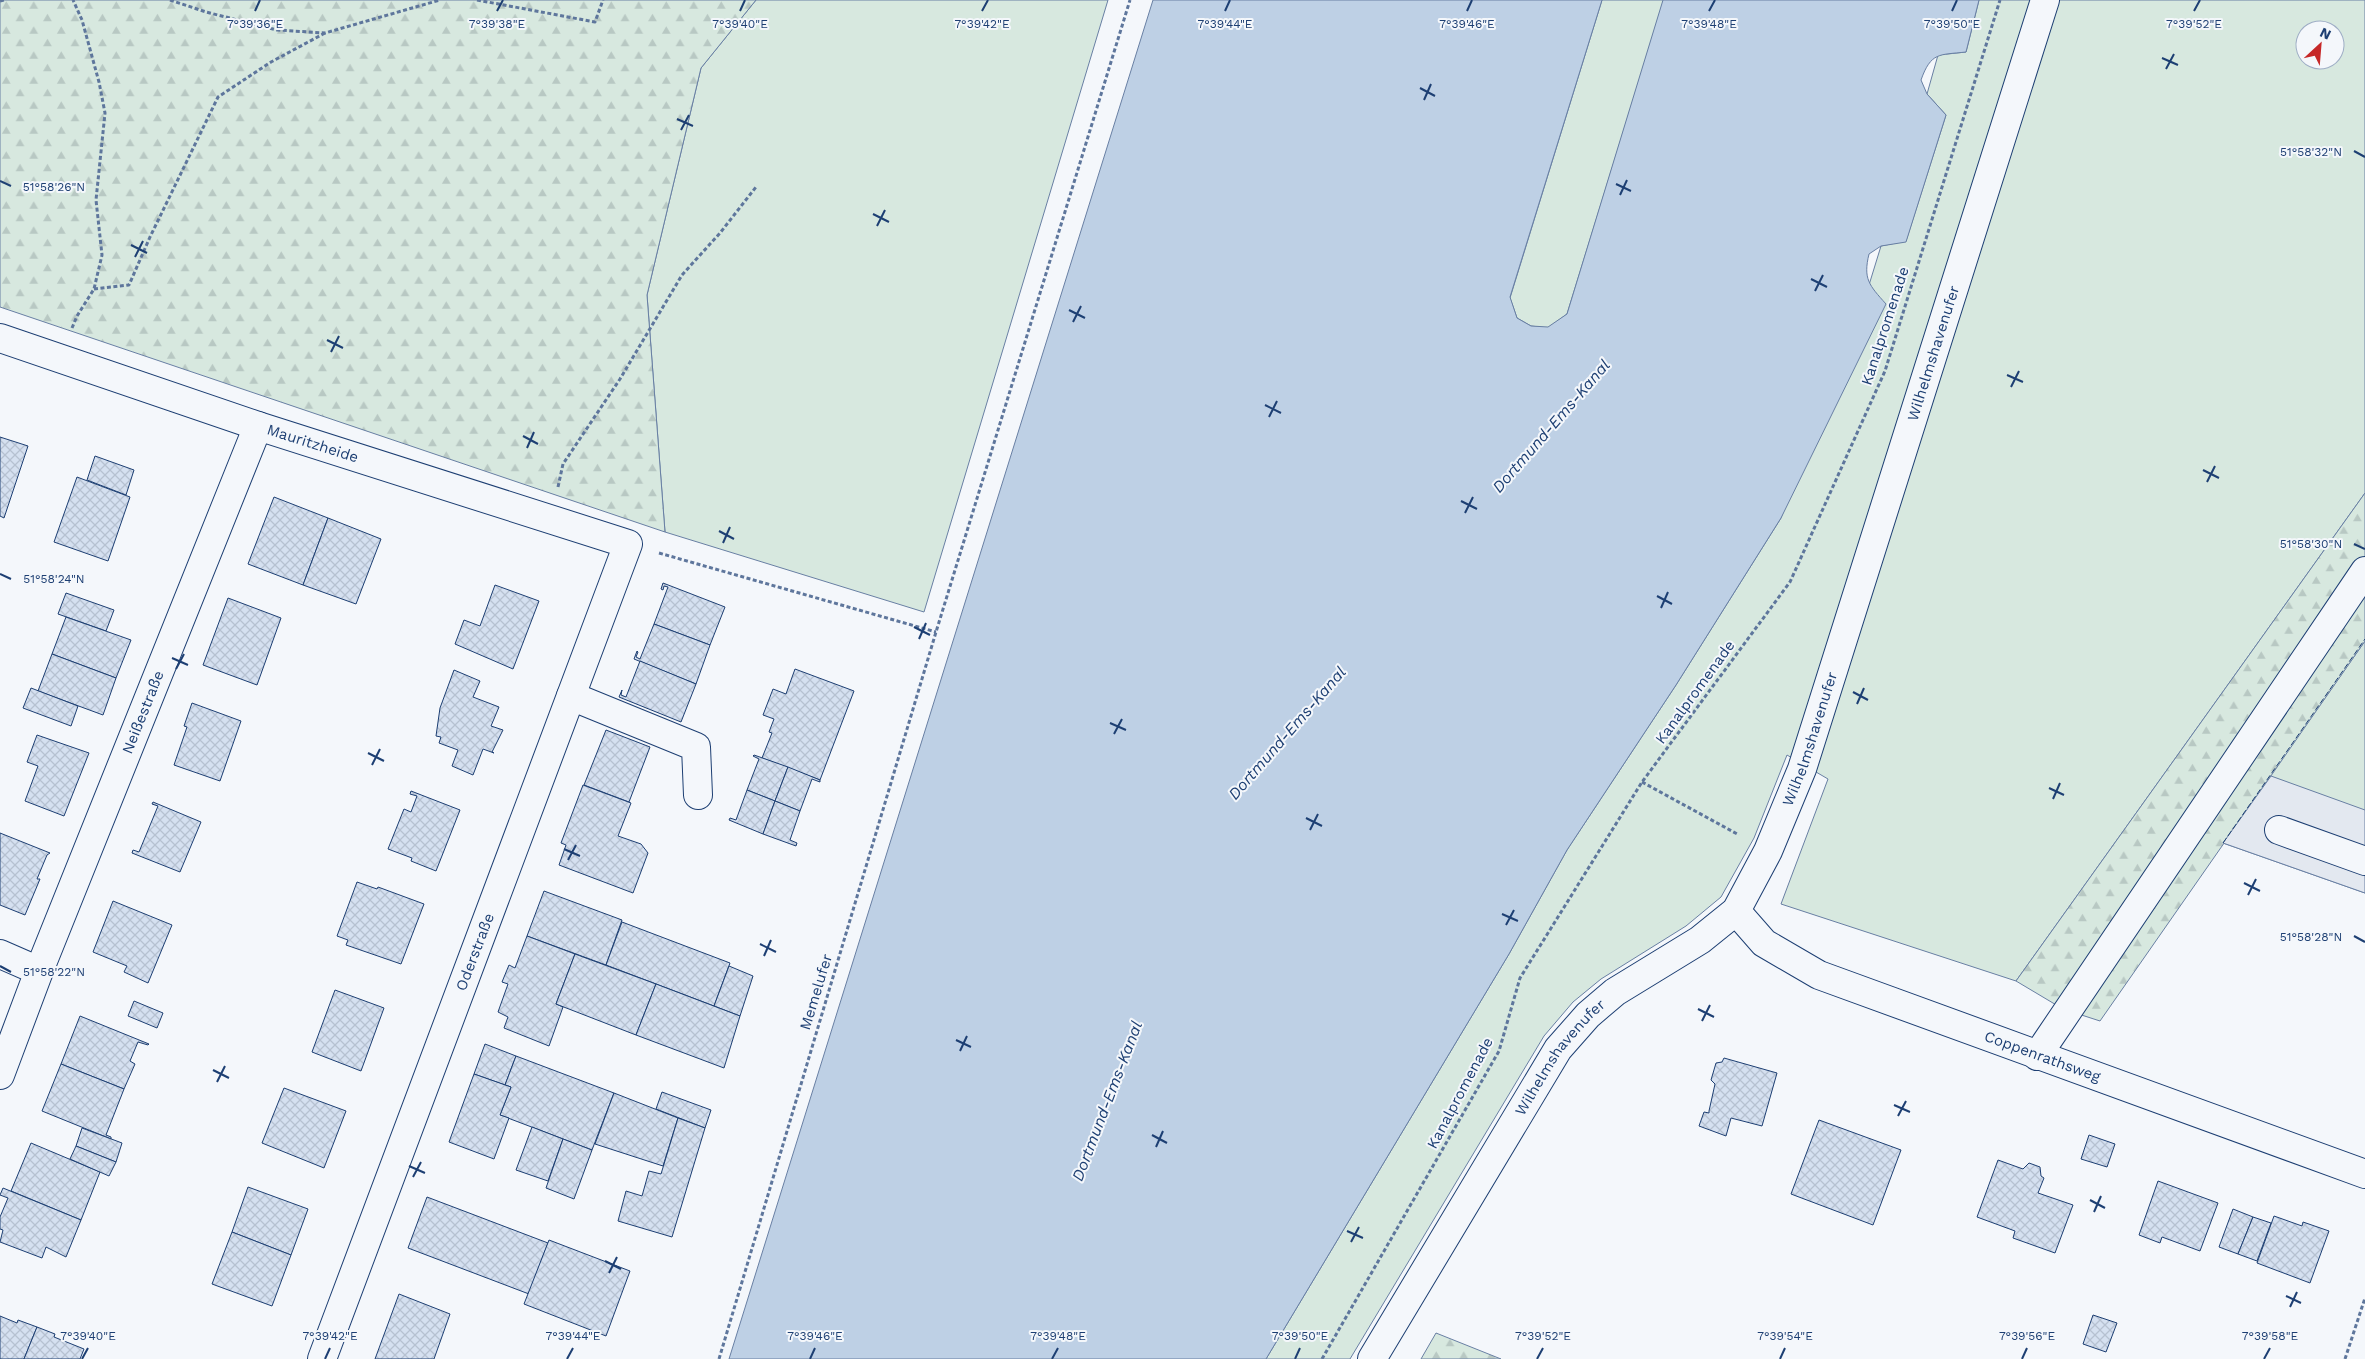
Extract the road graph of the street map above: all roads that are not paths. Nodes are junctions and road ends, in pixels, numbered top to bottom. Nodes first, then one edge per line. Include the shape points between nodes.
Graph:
1 (2045, 0) edge
2 (0, 338) edge
3 (258, 426) junction
4 (628, 544) joint
5 (2365, 570) edge
6 (571, 696) junction
7 (698, 795) dead end
8 (2279, 830) dead end
9 (2365, 861) edge
10 (1736, 911) junction
11 (0, 954) edge
12 (39, 971) junction
13 (2037, 1056) junction
14 (0, 1074) edge
15 (2365, 1174) edge
16 (322, 1359) edge
17 (1372, 1359) edge

1 - 10 street, Wilhelmshavenufer via 1802,768 1768,851
2 - 3 street, Mauritzheide
3 - 4 street, Mauritzheide
3 - 12 street, Neißestraße
4 - 6 street, Oderstraße
5 - 13 street
6 - 7 street via 696,747
6 - 16 street, Oderstraße
8 - 9 street
10 - 13 street, Coppenrathsweg via 1764,943 1819,975
10 - 17 street, Wilhelmshavenufer via 1700,940 1615,992 1588,1015 1558,1049
11 - 12 street
12 - 14 street, Neißestraße
13 - 15 street, Coppenrathsweg

